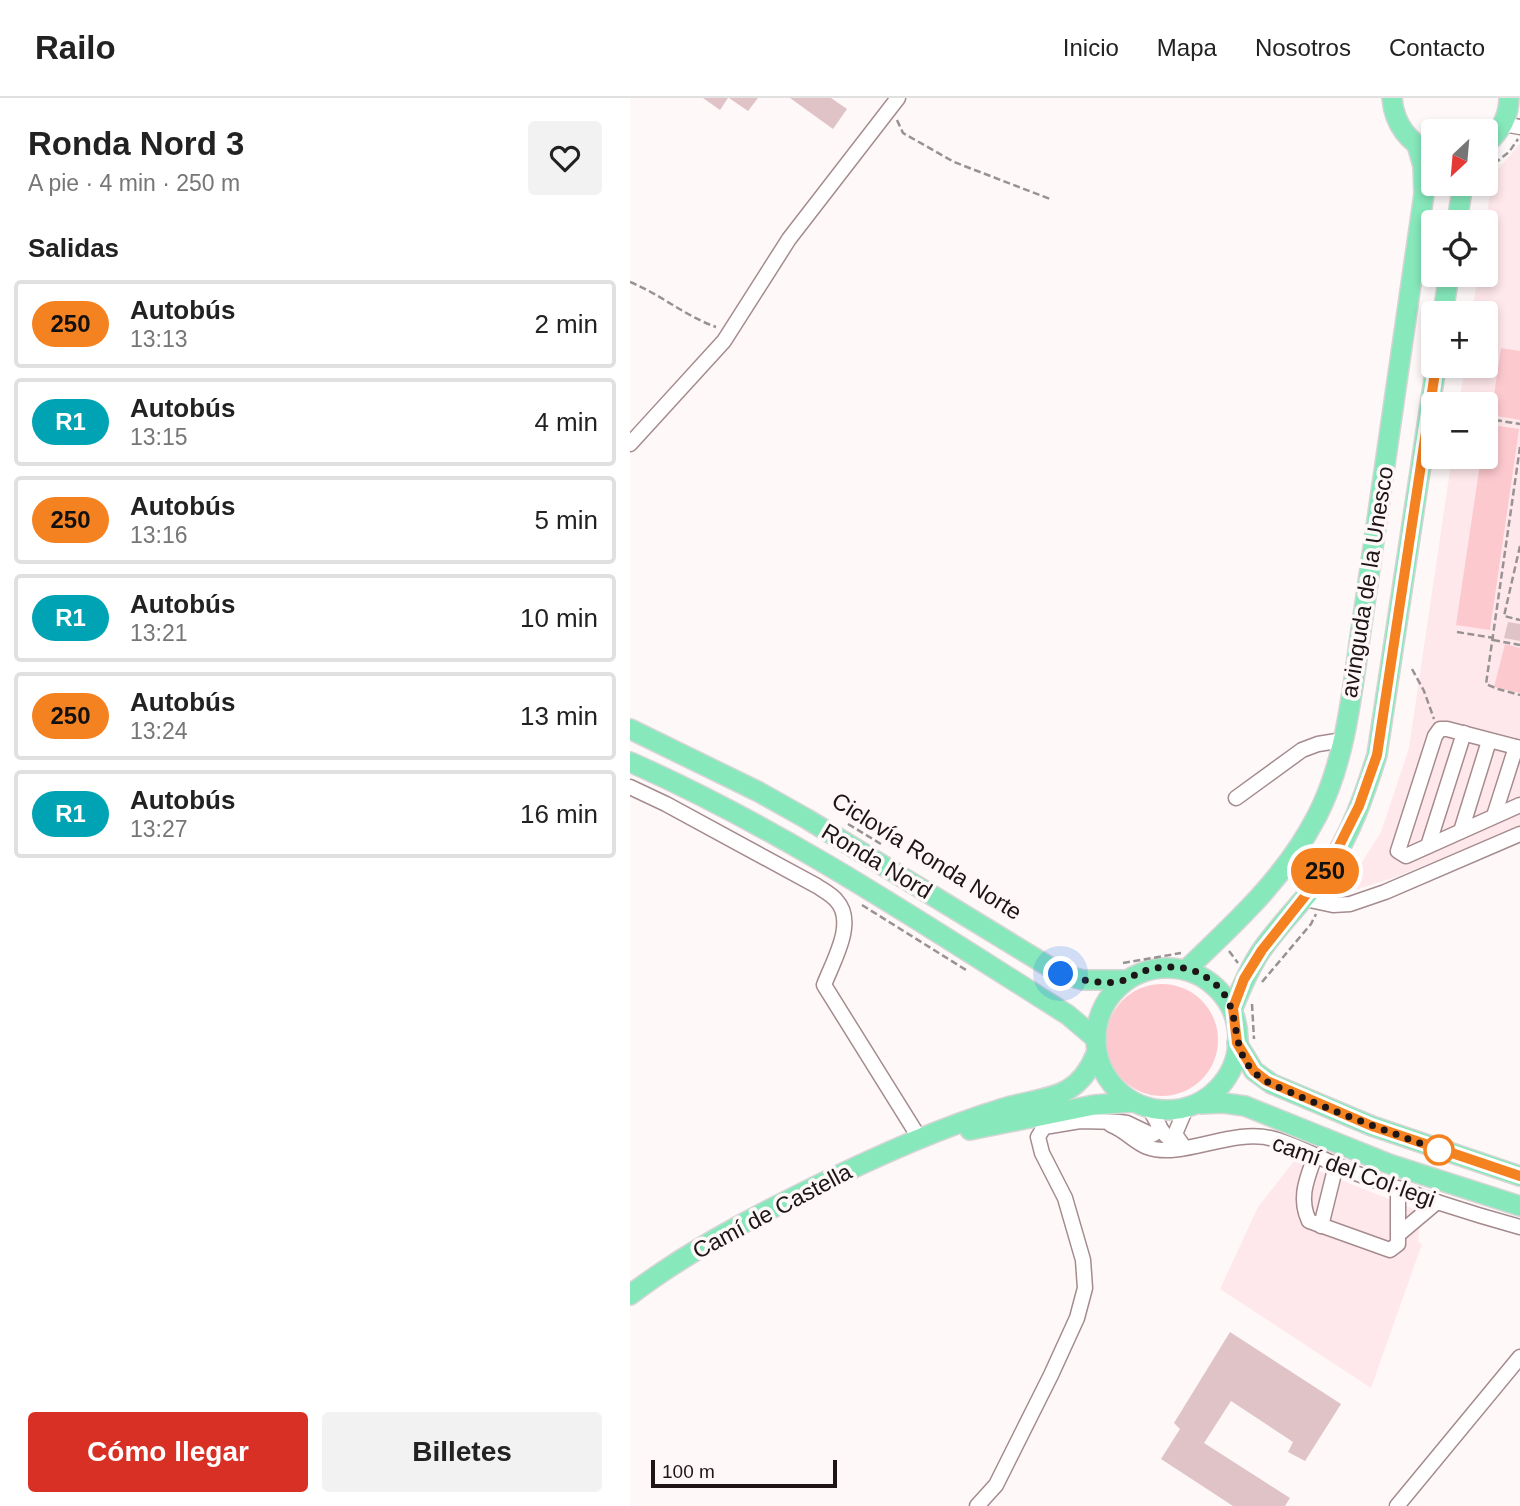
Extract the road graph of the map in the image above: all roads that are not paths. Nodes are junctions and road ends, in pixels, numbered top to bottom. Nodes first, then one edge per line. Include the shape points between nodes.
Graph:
1 (894, 102) edge
2 (1389, 103) edge
3 (1513, 107) edge
4 (1510, 127) edge
5 (1421, 146) edge
6 (1424, 196) edge
7 (1434, 378) edge
8 (630, 444) edge
9 (630, 729) edge
10 (1464, 733) junction
11 (1343, 740) junction
12 (1489, 741) junction
13 (1518, 747) edge
14 (630, 762) edge
15 (630, 787) edge
16 (1236, 798) dead end
17 (1520, 805) edge
18 (1494, 816) junction
19 (1461, 831) junction
20 (1520, 834) edge
21 (1428, 846) junction
22 (1311, 906) junction
23 (1187, 960) junction
24 (1123, 972) junction
25 (1233, 1008) junction
26 (1246, 1043) junction
27 (1096, 1046) junction
28 (1194, 1106) junction
29 (1147, 1111) junction
30 (1105, 1122) junction
31 (920, 1139) junction
32 (1185, 1148) junction
33 (1315, 1156) junction
34 (1336, 1165) junction
35 (1520, 1176) edge
36 (1398, 1188) junction
37 (1437, 1202) junction
38 (1520, 1206) edge
39 (1321, 1226) junction
40 (1520, 1227) edge
41 (1399, 1234) junction
42 (630, 1295) edge
43 (1520, 1357) edge
44 (977, 1506) edge
45 (1397, 1506) edge

1 - 8 street via 789,239 729,332
2 - 5 main road via 1401,128
3 - 4 main road
6 - 11 main road, avinguda de la Unesco
7 - 22 main road, avinguda de la Unesco via 1377,755 1351,825
9 - 24 main road, Ronda Nord via 795,813 1061,974 1083,980
10 - 12 street
10 - 21 street
10 - 21 street via 1440,729 1435,736 1398,851 1406,856
11 - 16 street via 1302,750
11 - 23 main road, avinguda de la Unesco via 1332,780 1296,852 1231,928
12 - 13 street
12 - 19 street
13 - 18 street
14 - 27 main road, Ronda Nord via 717,803 855,881 1068,1015
15 - 31 street via 836,900 845,916 824,985
17 - 18 street
18 - 19 street
19 - 21 street
20 - 22 street via 1385,892 1350,904
22 - 25 main road, avinguda de la Unesco via 1262,950
23 - 24 main road
23 - 25 main road via 1222,990
24 - 27 main road via 1099,1018
25 - 26 main road
26 - 28 main road via 1216,1092
26 - 35 main road via 1254,1071 1272,1084 1372,1126
27 - 29 main road via 1103,1074 1120,1094
27 - 31 main road, Camí de Castella via 1082,1080 1072,1088
28 - 29 main road
28 - 32 street via 1175,1134
28 - 38 main road via 1223,1103 1261,1111 1389,1164
29 - 30 street via 1157,1132 1152,1135 1127,1123
29 - 31 main road, Camí de Castella via 1094,1105
29 - 32 street via 1171,1143
30 - 32 street, camí del Col·legi via 1149,1148
30 - 44 street via 1045,1127 1038,1137 1065,1198 1083,1260 1084,1288 1077,1318 1051,1375 996,1485
31 - 42 main road, Camí de Castella via 723,1233
32 - 33 street, camí del Col·legi via 1244,1135 1273,1139
33 - 34 street, camí del Col·legi
33 - 39 street via 1302,1207 1309,1221
34 - 36 street, camí del Col·legi
34 - 39 street
36 - 37 street, camí del Col·legi
36 - 41 street
37 - 40 street, camí del Col·legi
37 - 41 street
39 - 41 street via 1390,1250 1398,1244
43 - 45 street

